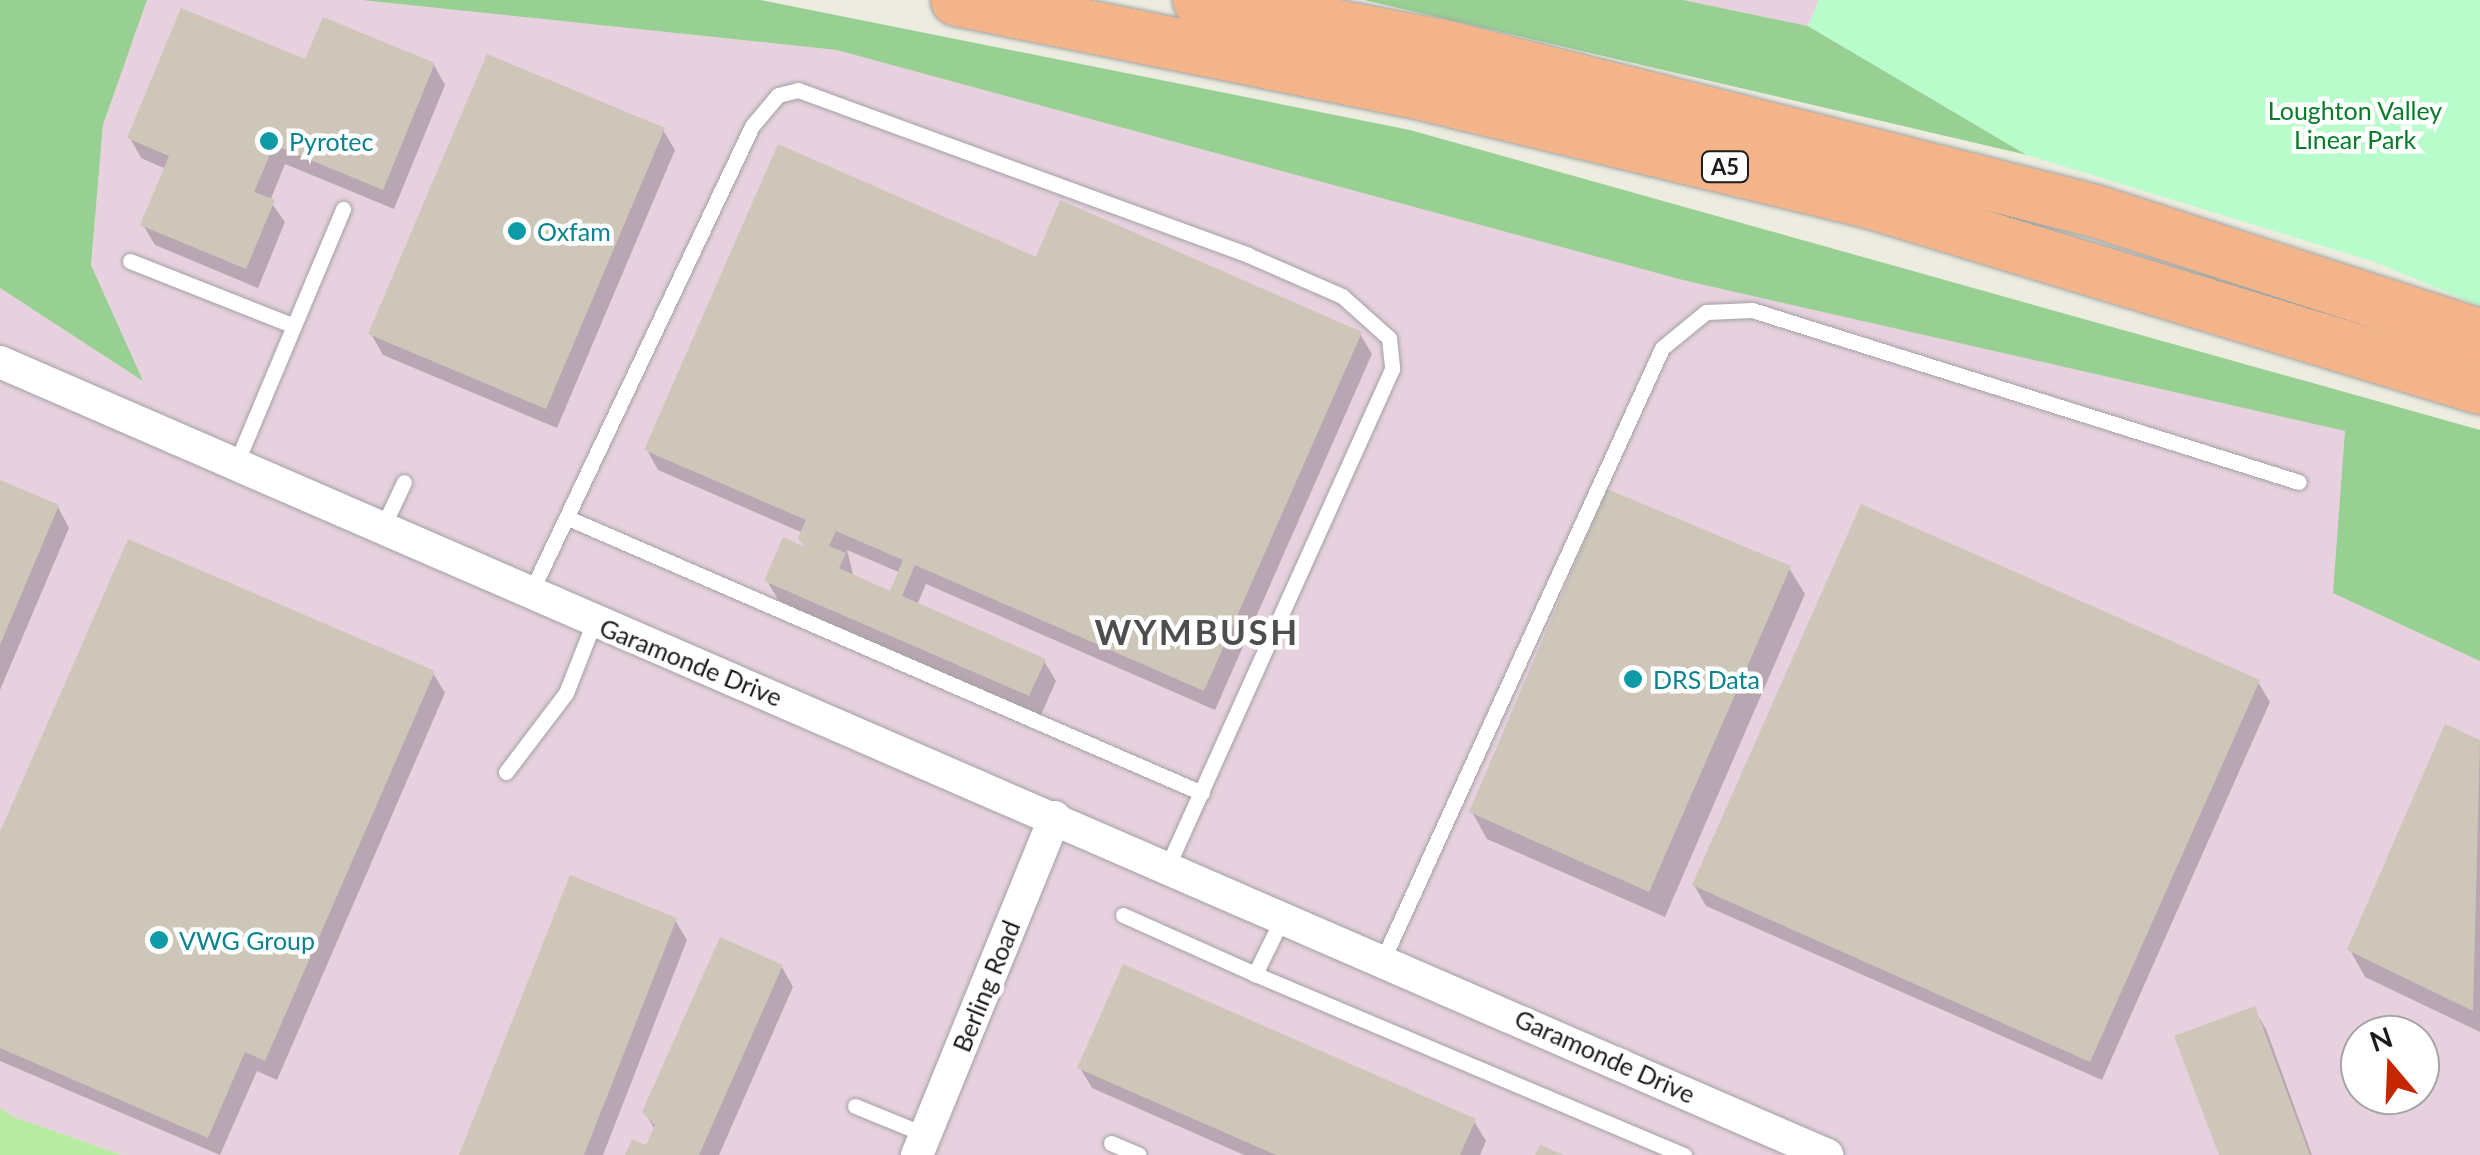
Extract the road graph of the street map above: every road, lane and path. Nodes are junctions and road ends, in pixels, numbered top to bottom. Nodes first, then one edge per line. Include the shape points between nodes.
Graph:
1 (957, 0) edge
2 (1199, 0) edge
3 (343, 208) dead end
4 (130, 261) dead end
5 (294, 326) junction
6 (2480, 335) edge
7 (0, 362) edge
8 (2480, 388) edge
9 (235, 466) junction
10 (404, 482) dead end
11 (2299, 482) dead end
12 (568, 518) junction
13 (381, 531) junction
14 (530, 594) junction
15 (594, 622) junction
16 (506, 772) dead end
17 (1202, 793) junction
18 (1055, 817) junction
19 (1168, 865) junction
20 (1123, 914) dead end
21 (1283, 917) junction
22 (1384, 957) junction
23 (1254, 974) junction
24 (855, 1106) dead end
25 (1111, 1143) dead end
26 (922, 1145) edge
27 (1812, 1152) edge
28 (1139, 1155) edge
29 (1684, 1155) edge

1 - 8 highway, A5 via 1418,92 1870,202
2 - 6 highway, A5 via 1443,46 2095,211
3 - 5 lane
4 - 5 lane
5 - 9 lane
7 - 9 street, Garamonde Drive
9 - 13 street, Garamonde Drive
10 - 13 lane
11 - 22 lane via 1790,321 1706,312 1662,348
12 - 14 lane
12 - 17 lane
12 - 17 lane via 752,126 778,94 798,90 1342,296 1389,338 1392,369
13 - 14 street, Garamonde Drive
14 - 15 street, Garamonde Drive
15 - 16 lane via 566,692
15 - 18 street, Garamonde Drive
17 - 19 lane
18 - 19 street, Garamonde Drive
18 - 26 street, Berling Road
19 - 21 street, Garamonde Drive
20 - 23 lane
21 - 22 street, Garamonde Drive
21 - 23 lane
22 - 27 street, Garamonde Drive
23 - 29 lane
24 - 26 lane
25 - 28 lane

